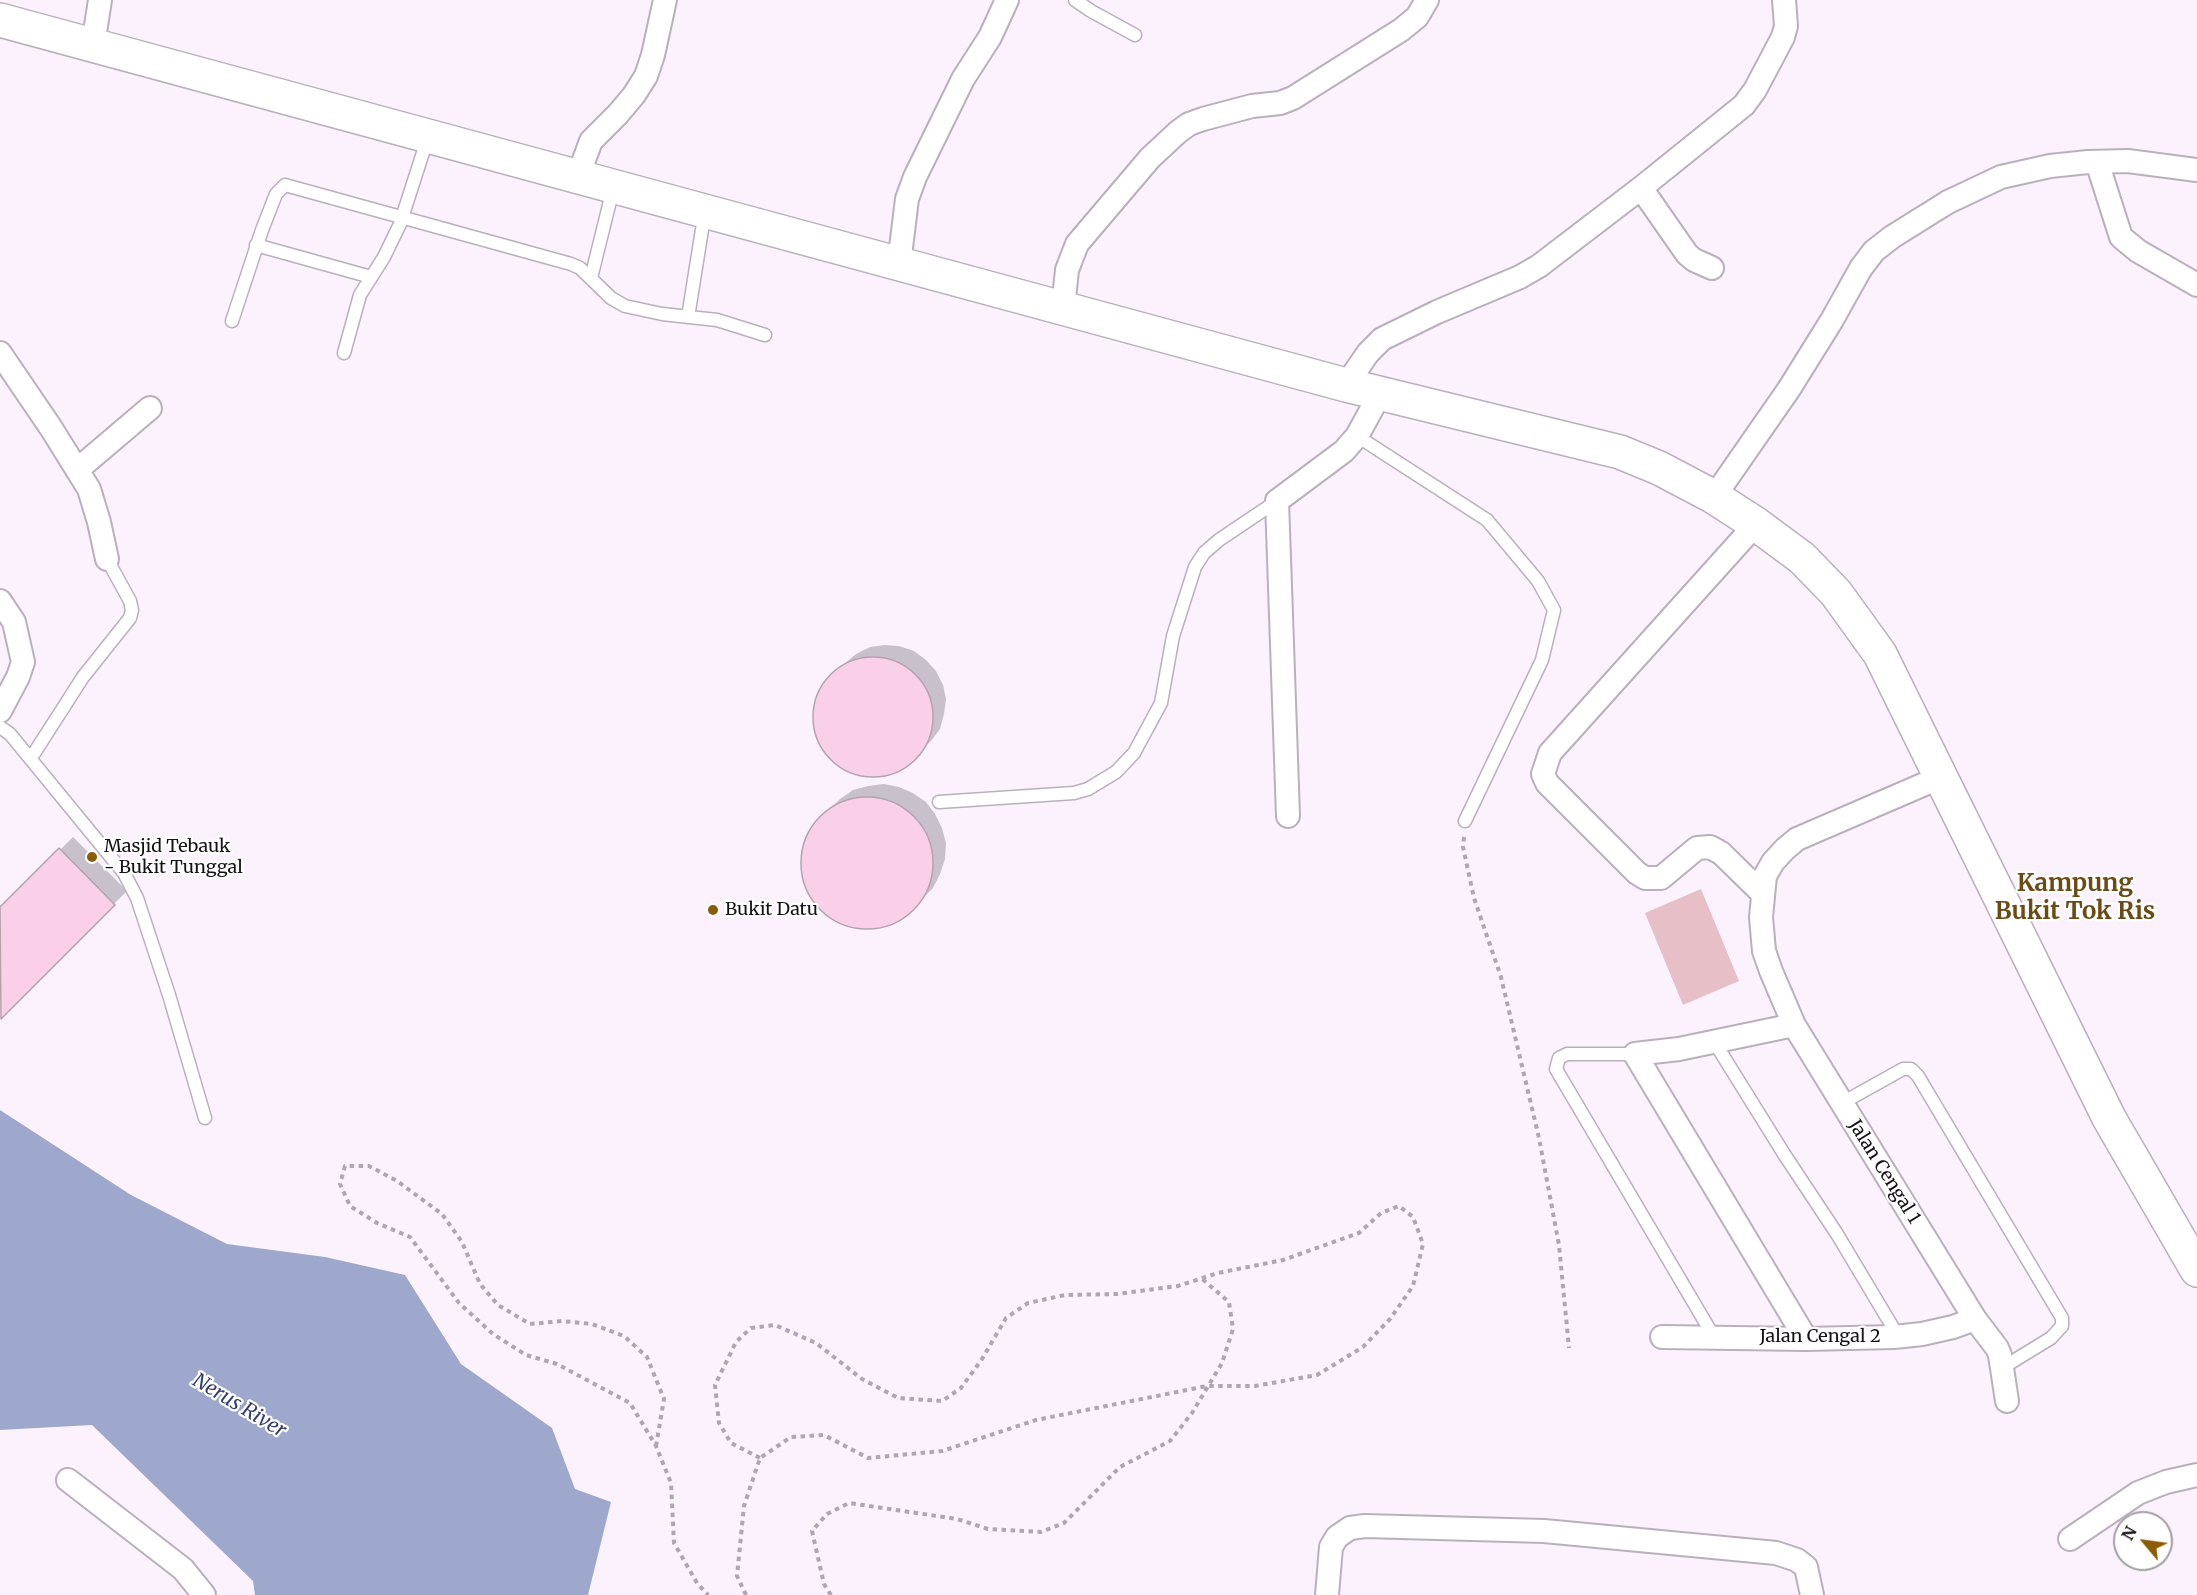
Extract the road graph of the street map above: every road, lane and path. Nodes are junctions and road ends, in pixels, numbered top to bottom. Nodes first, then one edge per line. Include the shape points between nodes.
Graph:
1 (100, 0) edge
2 (665, 0) edge
3 (1006, 0) edge
4 (1075, 0) edge
5 (1426, 0) edge
6 (1784, 0) edge
7 (0, 20) edge
8 (1135, 35) dead end
9 (93, 45) junction
10 (428, 136) junction
11 (2197, 156) edge
12 (2097, 162) junction
13 (2173, 167) junction
14 (2197, 170) edge
15 (578, 176) junction
16 (614, 186) junction
17 (1641, 188) junction
18 (705, 211) junction
19 (402, 217) junction
20 (256, 245) junction
21 (899, 264) junction
22 (1712, 268) dead end
23 (371, 277) junction
24 (591, 278) junction
25 (2197, 285) edge
26 (1063, 308) junction
27 (688, 316) junction
28 (232, 321) dead end
29 (765, 335) dead end
30 (0, 353) edge
31 (344, 353) dead end
32 (1346, 386) junction
33 (1380, 394) junction
34 (150, 408) dead end
35 (1357, 435) junction
36 (76, 470) junction
37 (1714, 496) junction
38 (1277, 501) junction
39 (1756, 524) junction
40 (107, 559) joint
41 (0, 601) edge
42 (0, 711) edge
43 (0, 727) edge
44 (31, 758) junction
45 (1941, 777) junction
46 (939, 802) dead end
47 (1288, 816) dead end
48 (1465, 821) joint
49 (1762, 893) junction
50 (1794, 1025) junction
51 (1715, 1043) junction
52 (1635, 1054) junction
53 (1842, 1103) junction
54 (205, 1118) dead end
55 (2197, 1270) edge
56 (1201, 1278) junction
57 (1976, 1319) junction
58 (1898, 1336) junction
59 (1662, 1337) dead end
60 (1714, 1337) junction
61 (1806, 1339) junction
62 (1569, 1348) dead end
63 (2002, 1368) junction
64 (1207, 1386) junction
65 (2007, 1401) dead end
66 (656, 1446) junction
67 (760, 1458) junction
68 (2197, 1475) edge
69 (68, 1480) dead end
70 (2070, 1539) dead end
71 (204, 1595) edge
72 (708, 1595) edge
73 (746, 1595) edge
74 (831, 1595) edge
75 (1327, 1595) edge
76 (1812, 1595) edge

1 - 9 street
2 - 15 street via 645,76 634,95 586,148
3 - 21 street via 915,177 907,199
4 - 8 lane
5 - 26 street via 1417,17 1401,30 1293,98 1203,119 1178,132 1150,158 1077,244 1067,270
6 - 17 street via 1783,37 1744,105
7 - 9 street
9 - 10 street
10 - 15 street
10 - 19 lane
11 - 13 street
12 - 13 street via 2128,161
12 - 25 street via 2121,237
12 - 37 street via 2050,166 2001,177 1948,202 1874,251 1789,389
13 - 14 street
15 - 16 street
16 - 18 street
16 - 24 lane
17 - 22 street via 1687,254
17 - 32 street via 1520,278 1382,339
18 - 21 street
18 - 27 lane
19 - 20 lane via 285,185 276,194
19 - 23 lane
19 - 24 lane via 571,264
20 - 23 lane
20 - 28 lane
21 - 26 street
23 - 31 lane via 360,295
24 - 27 lane via 625,306
26 - 32 street
27 - 29 lane via 717,320
30 - 36 street
32 - 33 street
33 - 35 street
33 - 37 street via 1620,452
34 - 36 street
35 - 38 street via 1344,451
35 - 48 lane via 1487,520 1538,581 1554,610 1542,660
36 - 40 street via 89,489
37 - 39 street
38 - 46 lane via 1219,540 1195,567 1173,636 1161,703 1134,753 1116,772 1074,793
38 - 47 street
39 - 45 street via 1802,558 1836,593 1880,654
39 - 49 street via 1550,753 1543,774 1547,783 1645,878 1661,878 1696,848 1710,847
40 - 44 lane via 130,601 130,618 83,677
41 - 42 street via 15,622 23,662
43 - 44 lane
44 - 54 lane via 124,873 137,898
45 - 49 street, Jalan Cengal 1 via 1797,839 1773,862
45 - 55 street via 2109,1118
48 - 62 path via 1463,847 1474,898 1501,976 1539,1138 1559,1245
49 - 50 street, Jalan Cengal 1 via 1764,951
50 - 51 street
50 - 53 street, Jalan Cengal 1
51 - 52 street
51 - 58 lane
52 - 60 lane via 1567,1054 1559,1058 1556,1069
52 - 61 street
53 - 57 street, Jalan Cengal 1
53 - 63 lane via 1902,1069 1911,1069 1918,1076 2062,1318 2062,1326 2050,1338
56 - 64 path via 1229,1302 1233,1329 1222,1363
56 - 64 path via 1283,1260 1359,1233 1381,1213 1399,1206 1413,1217 1423,1244 1413,1286 1390,1320 1363,1347 1317,1375 1255,1386
56 - 67 path via 1178,1286 1117,1294 1065,1295 1028,1303 1006,1318 962,1388 942,1401 898,1398 862,1380 816,1343 775,1325 751,1328 736,1342 715,1385 719,1423 731,1443
57 - 58 street, Jalan Cengal 2 via 1922,1334
57 - 63 street, Jalan Cengal 1 via 1997,1348
58 - 61 street, Jalan Cengal 2
59 - 60 street, Jalan Cengal 2
60 - 61 street, Jalan Cengal 2
63 - 65 street, Jalan Cengal 1
64 - 67 path via 1036,1420 942,1451 868,1458 824,1435 791,1437
64 - 74 path via 1170,1441 1120,1467 1064,1523 1041,1532 988,1529 957,1519 849,1503 827,1514 812,1531 824,1584
66 - 66 path via 630,1403 557,1364 526,1355 493,1334 459,1303 410,1237 350,1206 340,1184 345,1166 369,1167 397,1181 442,1214 462,1242 480,1284 498,1305 530,1324 592,1324 624,1336 647,1357 664,1399
66 - 72 path via 671,1483 674,1543
67 - 73 path via 744,1506 737,1576
68 - 70 street via 2138,1493
69 - 71 street via 183,1569
75 - 76 street via 1331,1547 1336,1537 1350,1528 1365,1526 1544,1531 1776,1553 1806,1567

